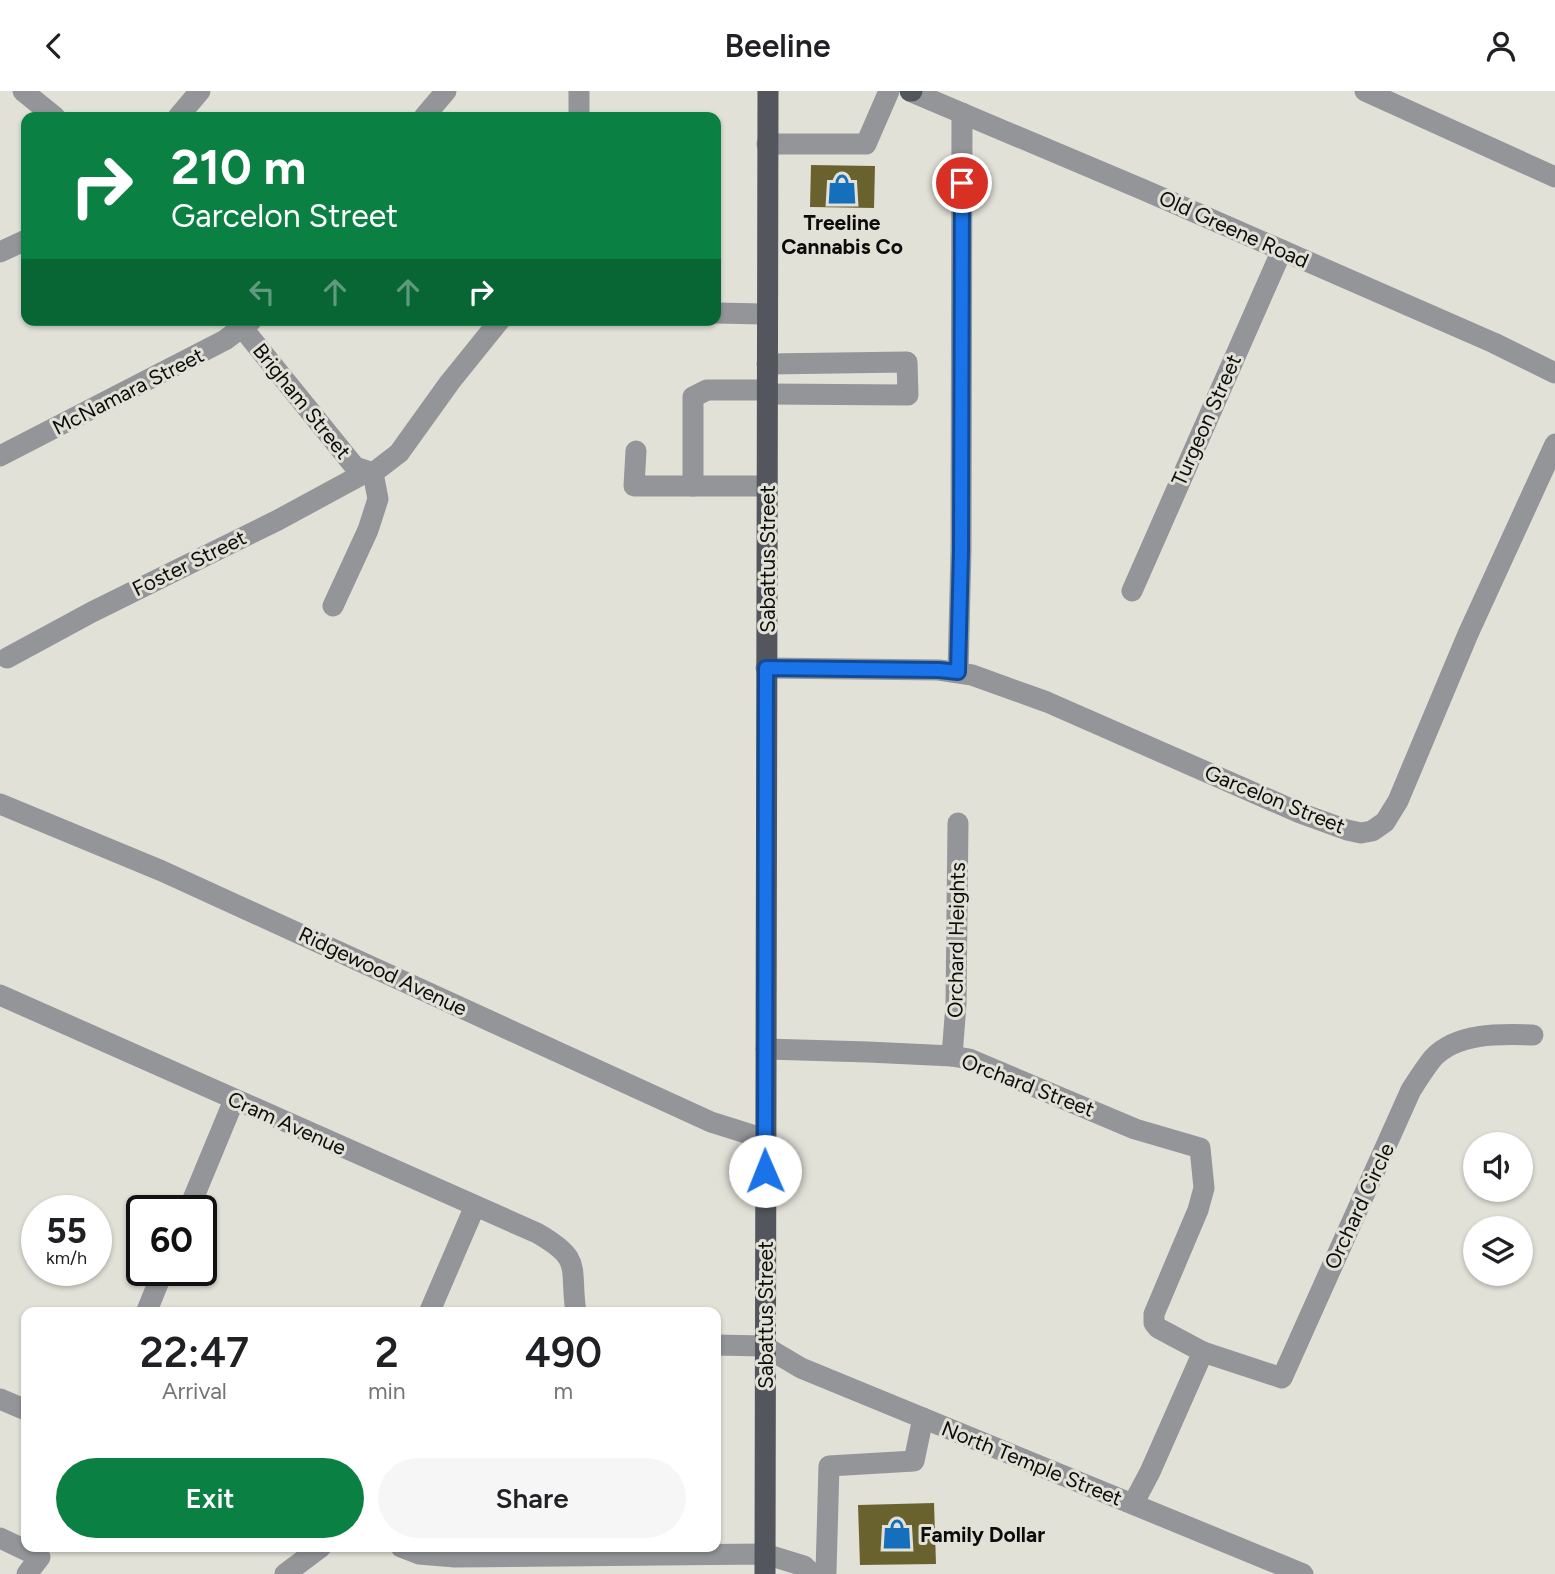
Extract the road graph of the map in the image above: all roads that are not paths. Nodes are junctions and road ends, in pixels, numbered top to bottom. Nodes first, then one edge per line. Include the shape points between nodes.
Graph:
1 (23, 91) edge
2 (200, 91) edge
3 (446, 91) edge
4 (579, 91) edge
5 (768, 91) edge
6 (889, 91) edge
7 (911, 91) edge
8 (1365, 91) edge
9 (49, 112) edge
10 (182, 112) edge
11 (428, 112) edge
12 (579, 112) edge
13 (962, 113) junction
14 (767, 143) junction
15 (1555, 177) edge
16 (21, 242) edge
17 (1282, 250) junction
18 (0, 253) edge
19 (721, 313) edge
20 (767, 314) junction
21 (241, 326) edge
22 (246, 326) edge
23 (494, 326) edge
24 (767, 364) junction
25 (1555, 373) edge
26 (767, 392) junction
27 (1555, 444) edge
28 (636, 451) dead end
29 (0, 456) edge
30 (373, 473) junction
31 (693, 486) junction
32 (767, 486) junction
33 (1132, 591) dead end
34 (332, 606) dead end
35 (7, 658) dead end
36 (766, 668) junction
37 (958, 672) junction
38 (0, 804) edge
39 (958, 823) dead end
40 (0, 995) edge
41 (1533, 1035) dead end
42 (766, 1049) junction
43 (952, 1056) junction
44 (234, 1100) junction
45 (765, 1139) junction
46 (1200, 1148) joint
47 (195, 1195) edge
48 (475, 1206) junction
49 (157, 1286) edge
50 (148, 1307) edge
51 (432, 1307) edge
52 (576, 1307) edge
53 (721, 1345) edge
54 (764, 1346) junction
55 (1203, 1352) junction
56 (0, 1399) edge
57 (21, 1408) edge
58 (923, 1418) junction
59 (1133, 1504) junction
60 (0, 1538) edge
61 (314, 1552) edge
62 (414, 1552) edge
63 (765, 1564) edge
64 (34, 1565) edge
65 (810, 1573) edge
66 (285, 1574) edge
67 (1303, 1574) edge

1 - 9 street
2 - 10 street
3 - 11 street
4 - 12 street
5 - 14 main road, Sabattus Street
6 - 14 street via 866,144
7 - 13 street, Old Greene Road
8 - 15 street
13 - 17 street, Old Greene Road
13 - 37 street
14 - 20 main road, Sabattus Street
16 - 18 street
17 - 25 street, Old Greene Road
17 - 33 street, Turgeon Street
19 - 20 street
20 - 24 main road, Sabattus Street
21 - 29 street, McNamara Street via 225,340
22 - 30 street, Brigham Street via 355,467
23 - 30 street, Foster Street via 398,453
24 - 26 main road, Sabattus Street
24 - 26 street via 907,362 908,395
26 - 31 street via 707,390 693,397
26 - 32 main road, Sabattus Street
27 - 37 street, Garcelon Street via 1398,801 1385,823 1372,831 1347,830 1300,813 1047,702
28 - 31 street via 634,486
30 - 34 street via 378,499
30 - 35 street, Foster Street via 361,475
31 - 32 street
32 - 36 main road, Sabattus Street
36 - 37 street, Garcelon Street
36 - 42 main road, Sabattus Street
38 - 45 street, Ridgewood Avenue via 253,912 711,1122
39 - 43 street, Orchard Heights
40 - 44 street, Cram Avenue
41 - 55 street, Orchard Circle via 1474,1038 1446,1048 1428,1065 1411,1090 1282,1378
42 - 43 street, Orchard Street
42 - 45 main road, Sabattus Street
43 - 46 street, Orchard Street via 1043,1088 1135,1129
44 - 47 street
44 - 48 street, Cram Avenue
45 - 54 main road, Sabattus Street
46 - 55 street, Orchard Circle via 1204,1188 1154,1323
48 - 51 street
48 - 52 street, Cram Avenue via 537,1233 569,1257
49 - 50 street
53 - 54 street
54 - 58 street, North Temple Street via 801,1368
54 - 63 main road, Sabattus Street
55 - 59 street
56 - 57 street
58 - 59 street, North Temple Street
58 - 65 street via 914,1461 829,1466 826,1572
59 - 67 street, North Temple Street
60 - 64 street
61 - 66 street
62 - 63 street via 455,1557
63 - 65 street via 804,1566

